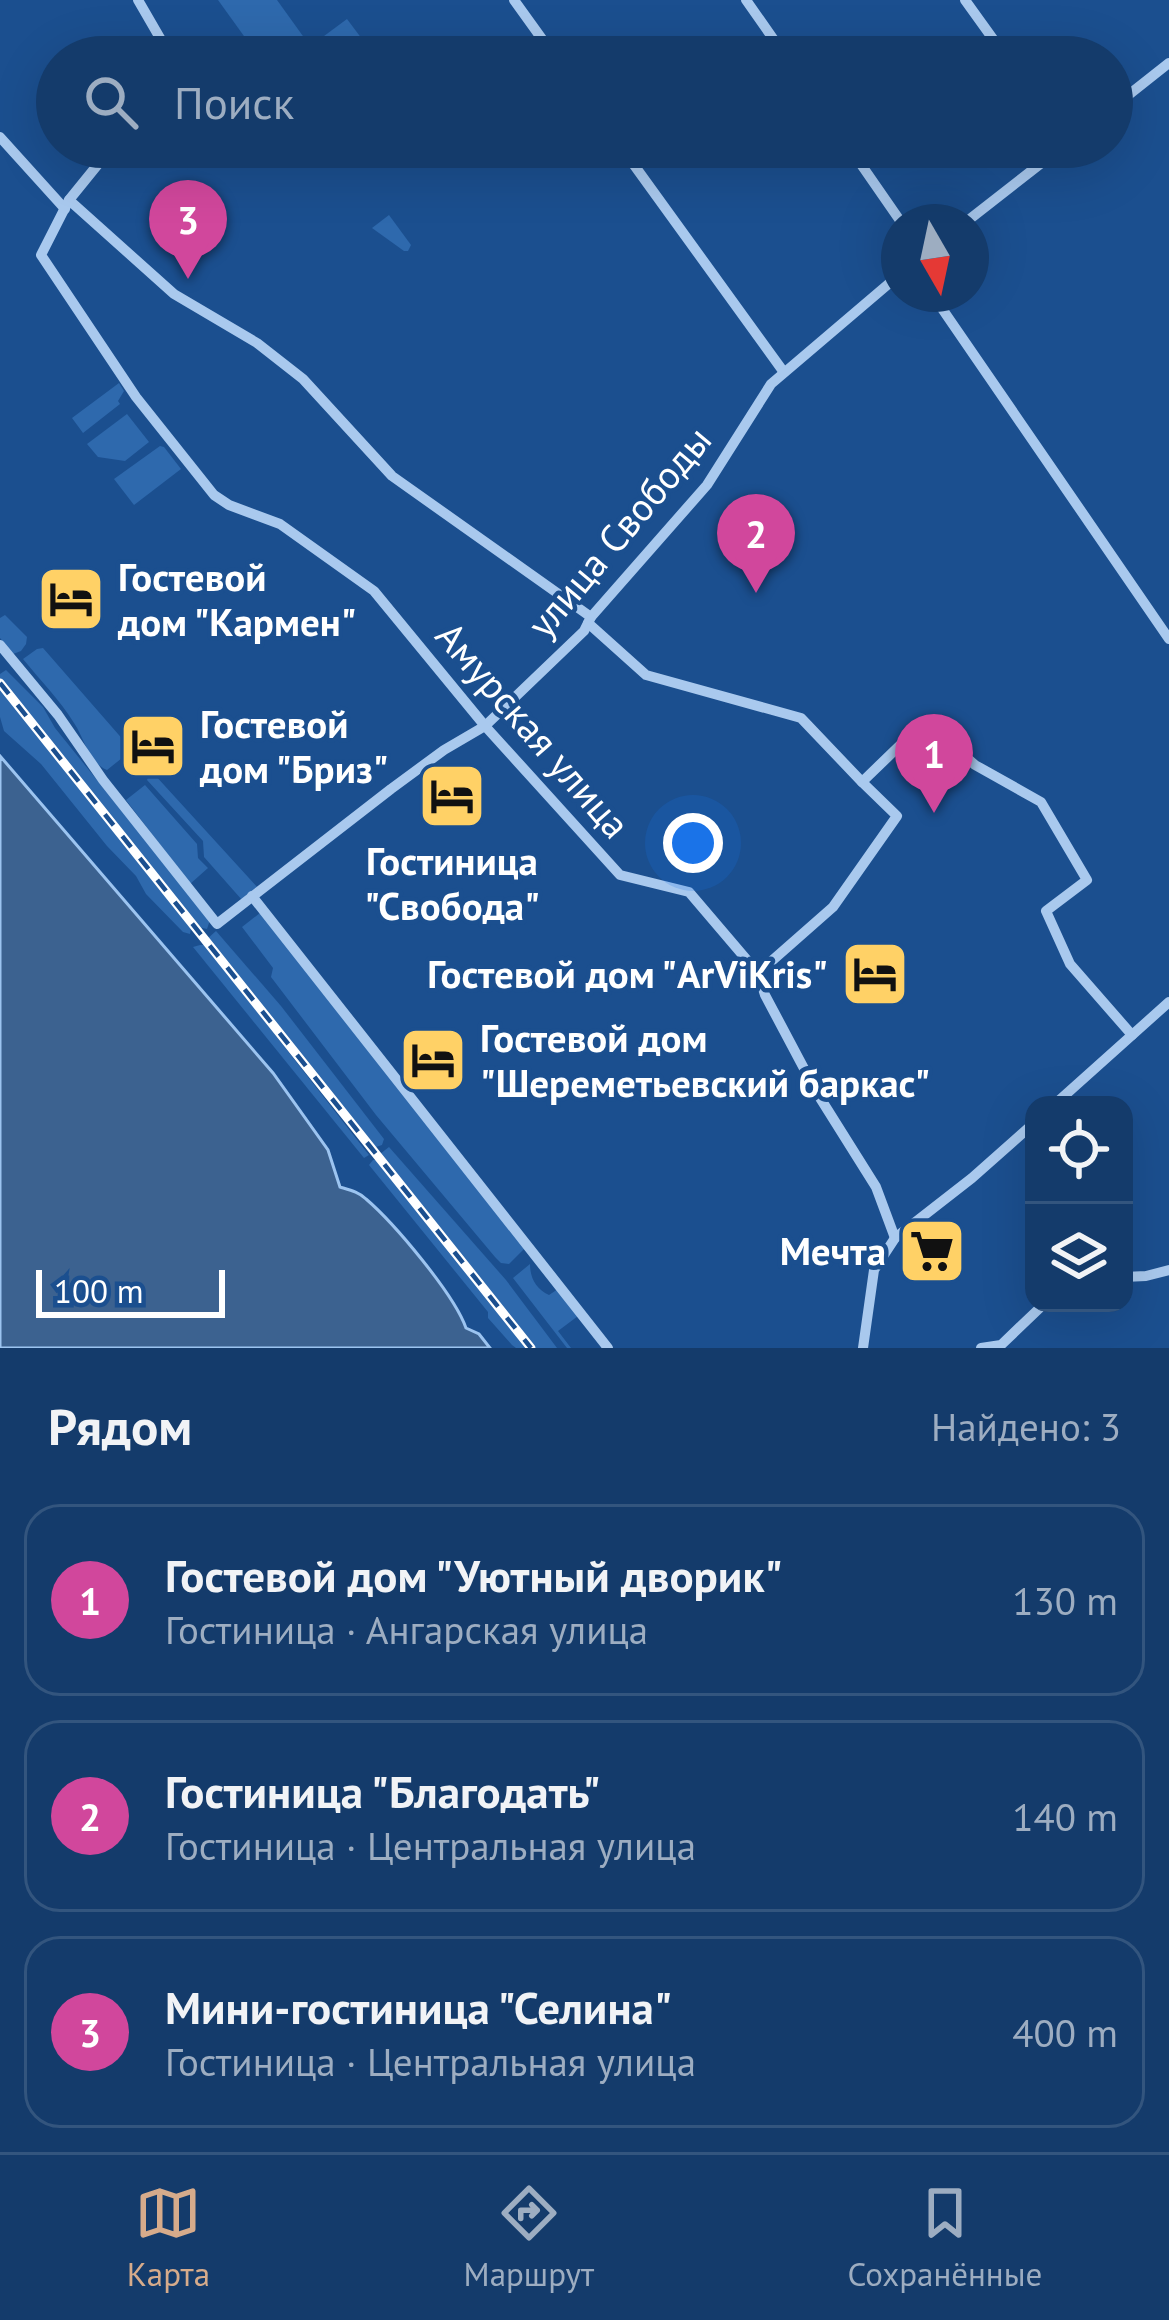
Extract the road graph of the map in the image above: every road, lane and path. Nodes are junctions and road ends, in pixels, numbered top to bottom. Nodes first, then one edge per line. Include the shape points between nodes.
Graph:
1 (138, 0) edge
2 (514, 0) edge
3 (746, 0) edge
4 (965, 0) edge
5 (159, 36) edge
6 (540, 36) edge
7 (771, 36) edge
8 (991, 36) edge
9 (1169, 63) edge
10 (1133, 91) edge
11 (0, 136) edge
12 (95, 168) edge
13 (636, 168) edge
14 (864, 168) edge
15 (1035, 168) edge
16 (67, 204) junction
17 (889, 204) edge
18 (989, 204) edge
19 (881, 290) edge
20 (944, 312) edge
21 (783, 371) junction
22 (590, 620) junction
23 (1169, 639) edge
24 (0, 645) edge
25 (485, 725) junction
26 (862, 782) junction
27 (252, 896) junction
28 (758, 973) junction
29 (1169, 1002) edge
30 (1132, 1035) junction
31 (1064, 1096) edge
32 (1025, 1131) edge
33 (895, 1238) junction
34 (1169, 1270) edge
35 (1133, 1277) edge
36 (1036, 1312) edge
37 (608, 1348) edge
38 (863, 1348) edge
39 (981, 1348) edge

1 - 5 street
2 - 6 street
3 - 7 street
4 - 8 street
9 - 10 street
11 - 16 street
12 - 16 street
13 - 21 street
14 - 17 street
15 - 18 street
16 - 22 street via 174,294 303,380 392,476
16 - 25 street, Амурская улица via 41,255 206,487 280,524 374,591
19 - 21 street, улица Свободы
20 - 23 street
21 - 22 street, улица Свободы via 706,485
22 - 25 street, улица Свободы
22 - 26 street via 646,674 800,718
24 - 27 street, улица Свободы via 217,924
25 - 27 street, улица Свободы
25 - 28 street, Амурская улица via 620,875 689,892
26 - 28 street via 897,815 833,907
26 - 30 street via 926,721 975,764 1042,802 1087,880 1046,911 1070,964
27 - 37 street
28 - 33 street, Амурская улица via 817,1093 876,1187
29 - 30 street
30 - 31 street
32 - 33 street
33 - 38 street via 874,1270
34 - 35 street
36 - 39 street via 1001,1345

